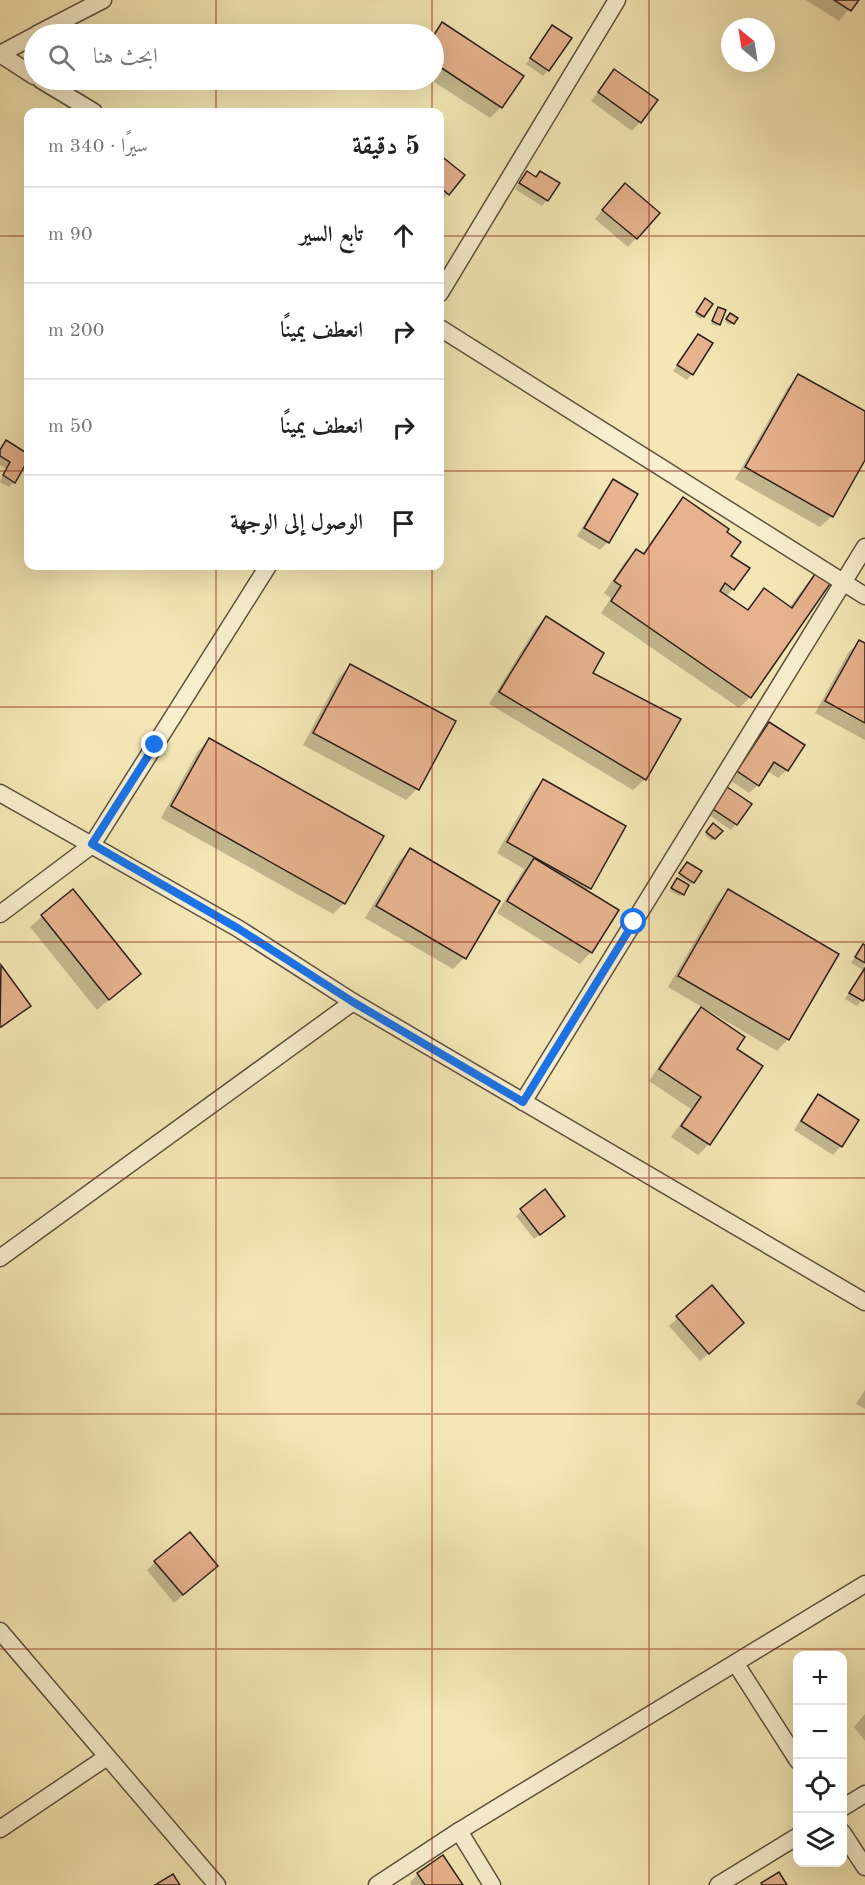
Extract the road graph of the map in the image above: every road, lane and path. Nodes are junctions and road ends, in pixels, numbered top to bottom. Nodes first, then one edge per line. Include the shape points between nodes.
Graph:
1 (103, 0) edge
2 (617, 0) edge
3 (57, 24) edge
4 (24, 41) edge
5 (0, 54) edge
6 (24, 70) edge
7 (58, 90) edge
8 (87, 108) edge
9 (444, 286) edge
10 (444, 330) edge
11 (865, 547) edge
12 (265, 570) edge
13 (843, 582) junction
14 (865, 596) edge
15 (0, 793) edge
16 (92, 844) junction
17 (0, 914) edge
18 (353, 1002) junction
19 (523, 1102) junction
20 (0, 1258) edge
21 (865, 1302) edge
22 (865, 1584) edge
23 (0, 1631) edge
24 (736, 1664) junction
25 (107, 1757) junction
26 (797, 1759) edge
27 (865, 1794) edge
28 (847, 1805) edge
29 (0, 1829) edge
30 (459, 1831) junction
31 (847, 1838) edge
32 (793, 1839) edge
33 (865, 1867) edge
34 (218, 1885) edge
35 (377, 1885) edge
36 (492, 1885) edge
37 (718, 1885) edge

1 - 3 street
2 - 9 street
4 - 5 street
5 - 6 street
7 - 8 street
10 - 13 street
11 - 13 street
12 - 16 street
13 - 14 street
13 - 19 street
15 - 16 street
16 - 17 street
16 - 18 street via 239,929
18 - 19 street
18 - 20 street
19 - 21 street
22 - 24 street
23 - 25 street
24 - 26 street
24 - 30 street
25 - 29 street
25 - 34 street
27 - 28 street
30 - 35 street
30 - 36 street
31 - 33 street
32 - 37 street

